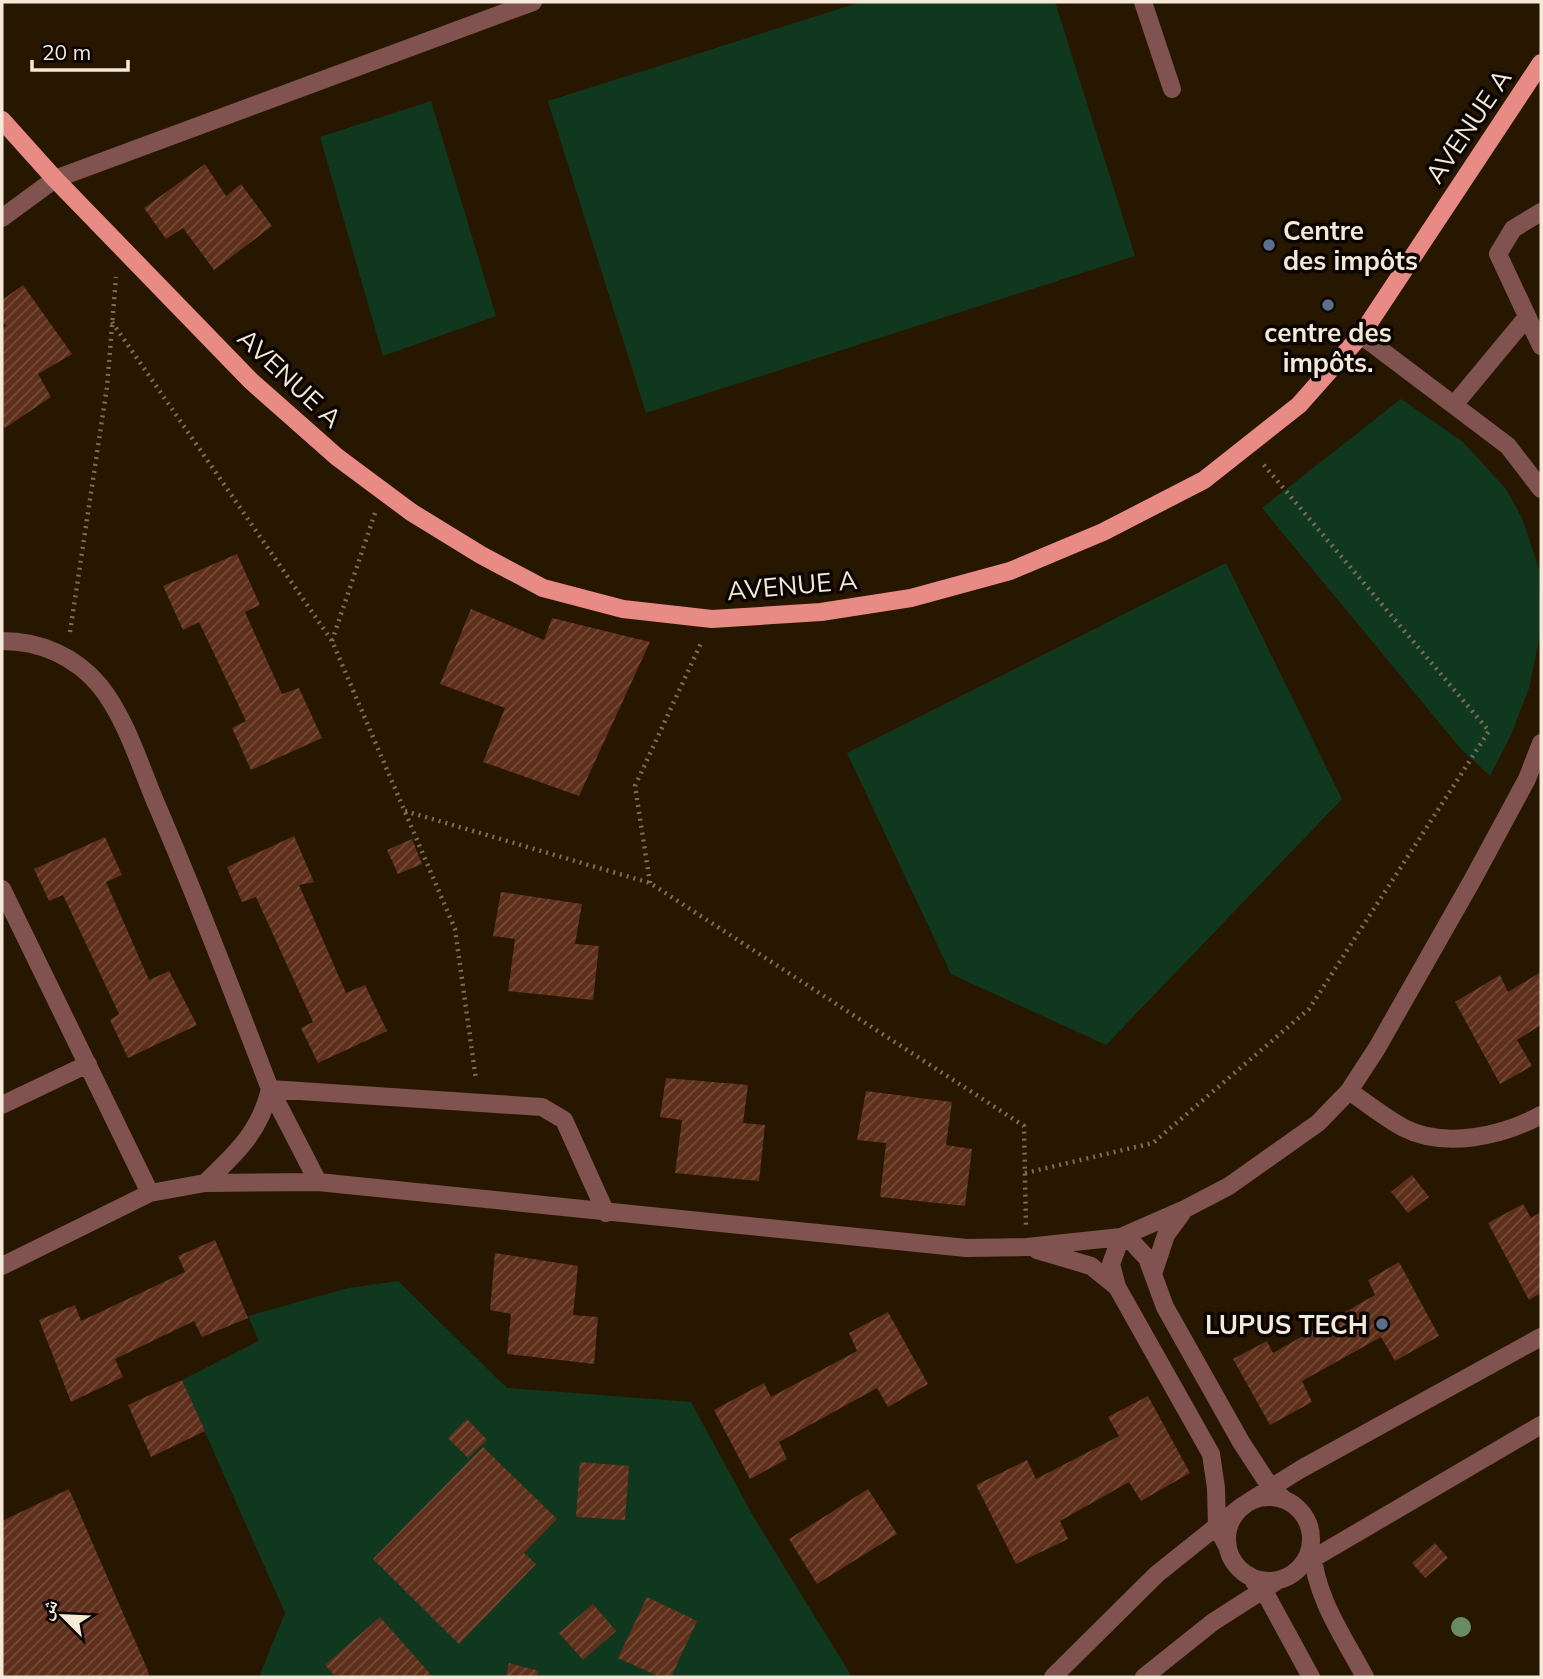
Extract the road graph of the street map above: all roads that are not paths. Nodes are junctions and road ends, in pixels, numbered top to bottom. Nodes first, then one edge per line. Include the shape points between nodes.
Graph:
1 (533, 2) edge
2 (1143, 2) edge
3 (1541, 63) edge
4 (1172, 89) dead end
5 (2, 120) edge
6 (55, 179) junction
7 (1541, 212) edge
8 (2, 218) edge
9 (1527, 317) junction
10 (1360, 335) junction
11 (1541, 346) edge
12 (1454, 405) junction
13 (1541, 489) edge
14 (2, 641) edge
15 (1541, 743) edge
16 (2, 889) edge
17 (88, 1064) junction
18 (270, 1089) junction
19 (1349, 1091) junction
20 (2, 1105) edge
21 (1541, 1115) edge
22 (318, 1182) junction
23 (205, 1183) junction
24 (150, 1193) junction
25 (1185, 1209) junction
26 (606, 1213) junction
27 (1121, 1237) junction
28 (1027, 1247) junction
29 (2, 1266) edge
30 (1153, 1274) junction
31 (1117, 1287) junction
32 (1541, 1337) edge
33 (1541, 1425) edge
34 (1278, 1493) junction
35 (1242, 1506) junction
36 (1217, 1527) junction
37 (1227, 1546) junction
38 (1307, 1561) junction
39 (1270, 1585) junction
40 (1053, 1677) edge
41 (1144, 1677) edge
42 (1311, 1677) edge
43 (1365, 1677) edge

1 - 6 street
2 - 4 street
3 - 10 main road, AVENUE A
5 - 6 main road, AVENUE A
6 - 8 street
6 - 10 main road, AVENUE A via 251,381 337,457 411,512 543,588 623,609 712,619 821,612 912,598 1010,571 1103,532 1205,480 1299,405
7 - 9 street via 1513,229 1498,254
9 - 11 street
9 - 12 street
10 - 12 street
12 - 13 street via 1508,446
14 - 18 street via 47,648 76,663 118,713 194,891
15 - 19 street via 1474,879
16 - 17 street
17 - 20 street
17 - 24 street
18 - 22 street
18 - 23 street via 254,1132
18 - 26 street via 542,1107 564,1120
19 - 21 street via 1406,1129 1442,1138 1480,1136
19 - 25 street via 1318,1123 1274,1156
22 - 23 street
22 - 26 street
23 - 24 street
24 - 29 street
25 - 27 street
25 - 30 street via 1166,1235
26 - 28 street via 916,1244
27 - 28 street
27 - 30 street via 1147,1258
27 - 31 street via 1111,1264
28 - 31 street via 1091,1266
30 - 34 street via 1165,1307 1241,1442
31 - 36 street via 1210,1454
32 - 34 street via 1301,1469
33 - 38 street
34 - 35 street
34 - 38 street via 1306,1517 1312,1538
35 - 36 street
35 - 37 street via 1232,1517
36 - 37 street
36 - 40 street via 1157,1574
37 - 39 street via 1243,1573
38 - 39 street
38 - 43 street
39 - 41 street via 1213,1622
39 - 42 street

